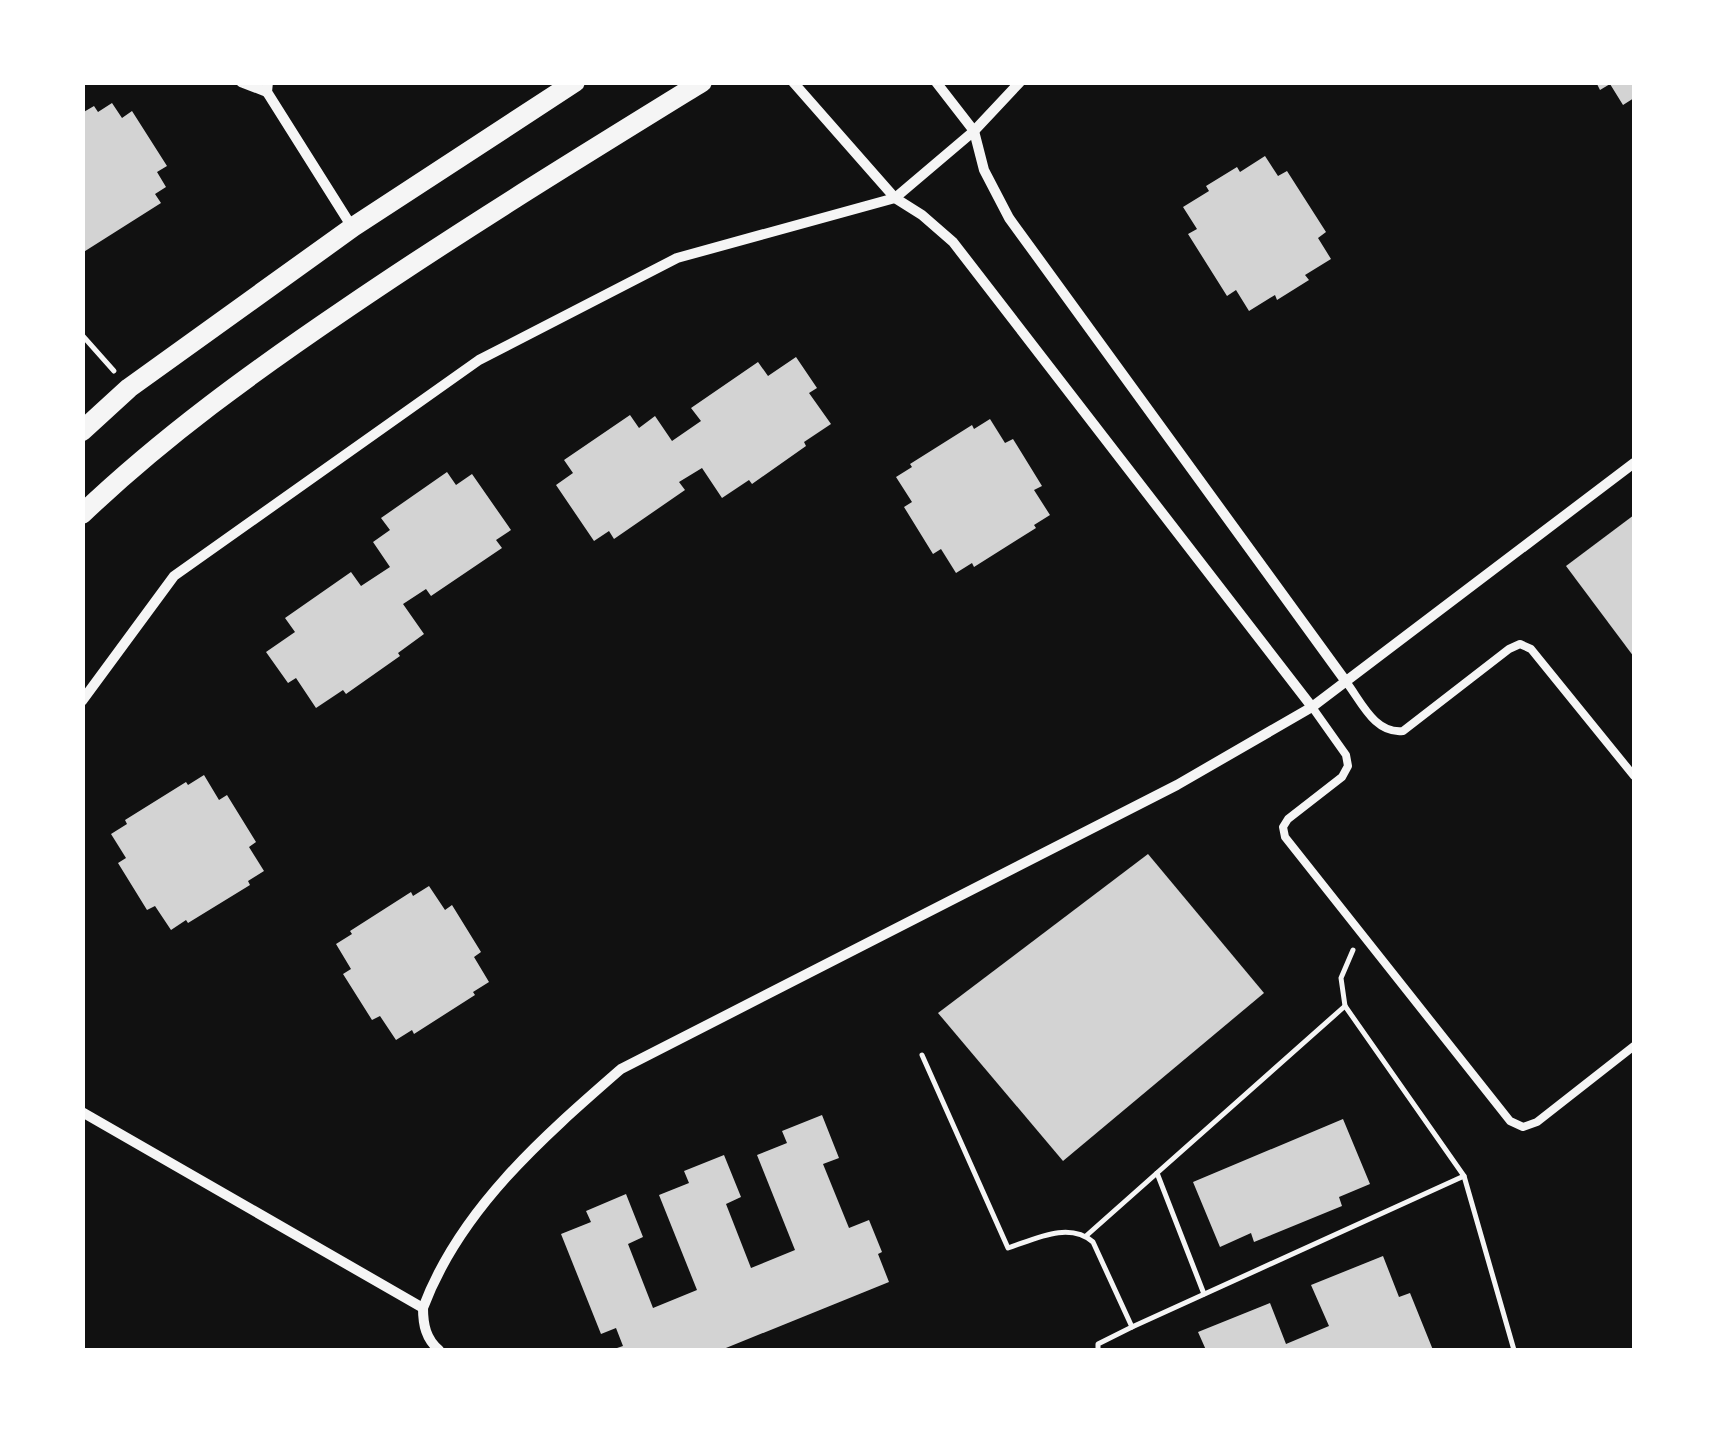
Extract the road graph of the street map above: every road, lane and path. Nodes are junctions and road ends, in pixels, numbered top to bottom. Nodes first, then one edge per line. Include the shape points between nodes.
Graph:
1 (241, 82) edge
2 (575, 82) edge
3 (702, 82) edge
4 (793, 82) edge
5 (936, 82) edge
6 (1020, 82) edge
7 (268, 87) edge
8 (974, 131) junction
9 (896, 198) junction
10 (353, 228) junction
11 (82, 335) edge
12 (129, 388) junction
13 (82, 432) edge
14 (1634, 463) edge
15 (82, 514) edge
16 (1347, 683) junction
17 (82, 701) edge
18 (1312, 707) junction
19 (1634, 776) edge
20 (1362, 934) junction
21 (1346, 1006) junction
22 (1634, 1046) edge
23 (922, 1055) dead end
24 (82, 1112) edge
25 (1157, 1173) junction
26 (1464, 1176) junction
27 (1086, 1236) junction
28 (1204, 1294) junction
29 (422, 1308) junction
30 (1132, 1327) junction
31 (439, 1350) edge
32 (1098, 1350) edge
33 (1514, 1350) edge

1 - 7 street
2 - 10 main road
3 - 15 main road via 306,336 200,410
4 - 9 street
5 - 8 street
6 - 8 street
7 - 10 street
8 - 9 street
8 - 16 street via 984,170 1009,218
9 - 17 street via 677,258 479,360 174,576
9 - 18 street via 953,242
10 - 12 main road
11 - 12 path
12 - 13 main road
14 - 16 street
16 - 18 street
16 - 19 lane via 1380,726 1403,731 1520,644 1531,649
18 - 20 lane via 1348,766 1288,819 1284,836
18 - 29 street via 1164,792 621,1069 514,1168 461,1232
20 - 21 path via 1341,978
20 - 22 lane via 1510,1122 1537,1122
21 - 25 path
21 - 26 path
23 - 27 path via 1008,1248 1055,1233
24 - 29 street
25 - 27 path
25 - 28 path
26 - 28 path
26 - 33 path
27 - 30 path
28 - 30 path
29 - 31 street via 431,1344
30 - 32 path

